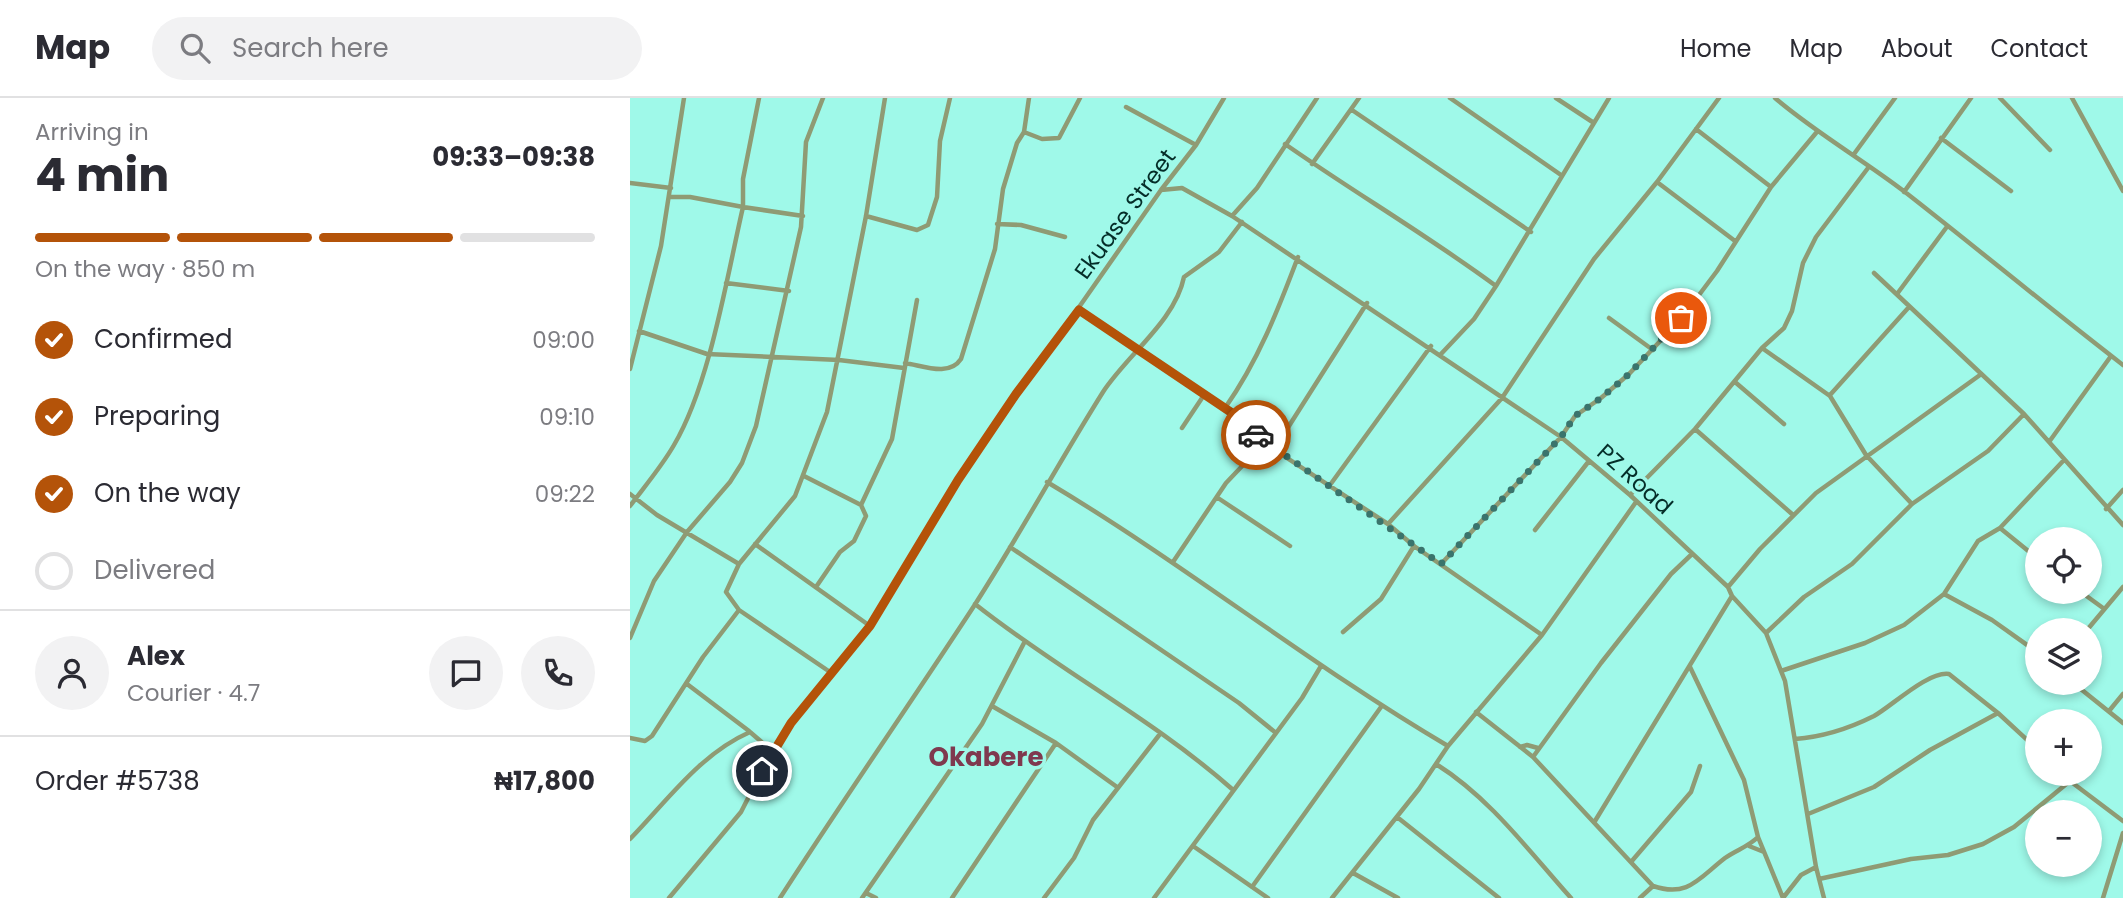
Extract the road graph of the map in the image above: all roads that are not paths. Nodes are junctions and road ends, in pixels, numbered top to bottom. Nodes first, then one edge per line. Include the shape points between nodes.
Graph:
1 (684, 98) edge
2 (759, 98) edge
3 (822, 98) edge
4 (885, 98) edge
5 (950, 98) edge
6 (1029, 98) edge
7 (1080, 98) edge
8 (1224, 98) edge
9 (1317, 98) edge
10 (1359, 98) edge
11 (1450, 98) edge
12 (1556, 98) edge
13 (1609, 98) edge
14 (1719, 98) edge
15 (1775, 98) edge
16 (1895, 98) edge
17 (1971, 98) edge
18 (2000, 98) edge
19 (2072, 98) edge
20 (1126, 107) dead end
21 (1352, 110) junction
22 (1594, 123) junction
23 (1696, 129) junction
24 (1024, 132) junction
25 (1816, 133) junction
26 (1941, 138) junction
27 (1285, 144) junction
28 (1196, 145) junction
29 (2050, 150) dead end
30 (1854, 154) junction
31 (1312, 164) junction
32 (1868, 168) junction
33 (1561, 175) junction
34 (1657, 182) junction
35 (630, 183) edge
36 (1771, 187) junction
37 (671, 188) junction
38 (1161, 190) junction
39 (2123, 190) edge
40 (2011, 191) dead end
41 (1904, 192) junction
42 (669, 198) junction
43 (743, 206) junction
44 (803, 216) junction
45 (866, 216) junction
46 (1232, 216) junction
47 (1242, 222) junction
48 (997, 224) junction
49 (1946, 228) junction
50 (1531, 232) junction
51 (1065, 237) dead end
52 (1735, 241) junction
53 (1298, 257) junction
54 (1874, 273) dead end
55 (726, 283) junction
56 (1496, 286) junction
57 (789, 291) junction
58 (1897, 294) junction
59 (917, 300) dead end
60 (1367, 303) junction
61 (1909, 307) junction
62 (1079, 310) junction
63 (1609, 318) dead end
64 (639, 331) junction
65 (1431, 346) junction
66 (1762, 348) junction
67 (1653, 350) junction
68 (1137, 351) junction
69 (707, 354) junction
70 (1441, 354) junction
71 (773, 356) junction
72 (2112, 356) junction
73 (839, 360) junction
74 (2123, 365) edge
75 (904, 366) junction
76 (630, 369) edge
77 (1980, 375) junction
78 (1735, 382) junction
79 (1204, 395) junction
80 (1830, 396) junction
81 (1502, 398) junction
82 (1225, 408) junction
83 (2024, 414) junction
84 (1784, 425) dead end
85 (1182, 428) dead end
86 (1695, 429) junction
87 (1561, 437) junction
88 (2049, 442) junction
89 (1264, 443) junction
90 (1275, 448) junction
91 (1866, 455) junction
92 (2064, 460) junction
93 (1589, 461) junction
94 (804, 476) junction
95 (1047, 482) junction
96 (1330, 485) junction
97 (2123, 490) edge
98 (630, 494) edge
99 (1630, 495) junction
100 (636, 498) junction
101 (1218, 498) junction
102 (1636, 502) junction
103 (1912, 504) junction
104 (861, 505) junction
105 (630, 506) edge
106 (2106, 509) junction
107 (1792, 514) junction
108 (1388, 524) junction
109 (2123, 525) edge
110 (2000, 528) junction
111 (1535, 530) dead end
112 (687, 532) junction
113 (755, 544) junction
114 (1290, 546) dead end
115 (1010, 547) junction
116 (1414, 547) junction
117 (2025, 548) edge
118 (1692, 554) junction
119 (1173, 562) junction
120 (739, 564) junction
121 (1441, 564) junction
122 (816, 587) junction
123 (1728, 587) junction
124 (2123, 587) edge
125 (1944, 594) junction
126 (1732, 596) junction
127 (975, 604) junction
128 (2098, 604) edge
129 (2103, 608) junction
130 (739, 610) junction
131 (2096, 618) edge
132 (870, 626) junction
133 (1343, 632) dead end
134 (1766, 632) junction
135 (1542, 635) junction
136 (630, 638) edge
137 (1024, 643) junction
138 (2025, 643) edge
139 (1321, 666) junction
140 (1689, 666) junction
141 (1780, 671) junction
142 (830, 672) junction
143 (687, 684) junction
144 (2123, 694) edge
145 (2089, 695) edge
146 (992, 706) junction
147 (1381, 707) junction
148 (2109, 711) junction
149 (1476, 712) junction
150 (1998, 713) junction
151 (2123, 723) edge
152 (750, 732) junction
153 (1160, 733) junction
154 (1276, 733) junction
155 (630, 738) edge
156 (2025, 738) edge
157 (1796, 739) junction
158 (1056, 743) junction
159 (1448, 746) junction
160 (1520, 747) junction
161 (1538, 748) junction
162 (772, 751) junction
163 (1533, 757) junction
164 (1436, 764) junction
165 (1700, 766) dead end
166 (2064, 786) edge
167 (2077, 786) edge
168 (1117, 787) junction
169 (1232, 789) junction
170 (1808, 814) junction
171 (1397, 817) junction
172 (1595, 821) junction
173 (2123, 821) edge
174 (2123, 833) edge
175 (1758, 837) junction
176 (630, 839) edge
177 (1193, 846) junction
178 (1749, 846) junction
179 (1764, 852) junction
180 (1631, 862) junction
181 (1816, 867) junction
182 (1353, 873) junction
183 (1819, 879) junction
184 (1653, 886) junction
185 (1252, 887) junction
186 (866, 892) junction
187 (1670, 896) edge
188 (671, 897) edge
189 (780, 898) edge
190 (862, 898) edge
191 (876, 898) edge
192 (952, 898) edge
193 (1044, 898) edge
194 (1154, 898) edge
195 (1268, 898) edge
196 (1332, 898) edge
197 (1398, 898) edge
198 (1499, 898) edge
199 (1571, 898) edge
200 (1640, 898) edge
201 (1783, 898) edge
202 (1824, 898) edge
203 (2103, 898) edge

1 - 37 street
2 - 43 street via 743,178
3 - 44 street via 806,142
4 - 45 street
5 - 45 street via 940,141 937,197 928,225 917,230
6 - 24 street
7 - 24 street via 1059,138 1042,139
8 - 28 street, Ekuase Street
9 - 27 street
10 - 21 street
11 - 33 street
12 - 22 street
13 - 22 street
14 - 23 street
15 - 25 street
16 - 30 street
17 - 26 street
18 - 29 street
19 - 39 street
20 - 28 street
21 - 31 street
21 - 50 street
22 - 33 street
23 - 34 street
23 - 36 street
24 - 48 street via 1003,189
25 - 30 street
25 - 36 street
26 - 40 street
26 - 41 street
27 - 31 street
27 - 46 street via 1257,188
28 - 38 street, Ekuase Street
30 - 32 street
31 - 56 street via 1428,235
32 - 41 street
32 - 66 street via 1816,237 1803,263 1784,328
33 - 50 street
34 - 52 street
34 - 81 street via 1594,259
35 - 37 street
36 - 52 street
37 - 42 street
38 - 46 street, PZ Road via 1182,188
38 - 62 street, Ekuase Street
41 - 49 street
42 - 43 street
42 - 64 street
43 - 44 street
43 - 55 street
44 - 57 street
45 - 73 street
46 - 47 street, PZ Road
47 - 53 street, PZ Road
47 - 68 street via 1219,253 1184,277 1180,294
48 - 51 street via 1021,225
48 - 75 street via 996,249 956,367
49 - 58 street
49 - 72 street
50 - 56 street
52 - 67 street
53 - 60 street, PZ Road
53 - 82 street via 1246,379
54 - 58 street
55 - 57 street
55 - 69 street
56 - 70 street via 1474,319
57 - 71 street
58 - 61 street
59 - 75 street
60 - 65 street, PZ Road
60 - 90 street
61 - 77 street
61 - 80 street
62 - 68 street
62 - 132 street, Ekuase Street via 958,480
63 - 67 street
64 - 69 street
64 - 76 street
65 - 70 street, PZ Road
65 - 96 street
66 - 78 street
66 - 80 street
67 - 87 street via 1575,416
68 - 79 street
68 - 95 street via 1109,384
69 - 71 street
69 - 100 street via 674,445
70 - 81 street, PZ Road
71 - 73 street
71 - 112 street via 742,464
72 - 74 street
72 - 88 street
73 - 75 street
73 - 94 street via 827,412
75 - 104 street via 892,439
77 - 83 street
77 - 91 street
78 - 84 street
78 - 86 street
79 - 82 street
79 - 85 street
80 - 91 street
81 - 87 street, PZ Road
81 - 108 street
82 - 89 street
83 - 88 street
83 - 103 street via 1988,451
86 - 99 street
86 - 107 street
87 - 93 street, PZ Road
87 - 121 street
88 - 92 street
89 - 90 street
89 - 101 street
90 - 96 street
91 - 103 street
91 - 107 street
92 - 106 street
92 - 110 street
93 - 99 street, PZ Road
93 - 111 street
94 - 104 street
94 - 113 street via 790,503
95 - 115 street
95 - 119 street
96 - 108 street
97 - 106 street
98 - 100 street
99 - 102 street, PZ Road
100 - 105 street
100 - 112 street
101 - 114 street
101 - 119 street
102 - 118 street, PZ Road
102 - 135 street
103 - 134 street via 1852,564 1804,597
104 - 122 street via 864,523
106 - 109 street
107 - 123 street
108 - 116 street
110 - 117 street
110 - 125 street via 1979,541
112 - 120 street
112 - 136 street via 654,581
113 - 120 street
113 - 122 street
115 - 127 street
115 - 154 street
116 - 121 street
116 - 133 street via 1381,599
118 - 123 street, PZ Road
118 - 161 street via 1671,574
119 - 139 street
120 - 130 street via 726,592
121 - 135 street
122 - 132 street
123 - 126 street, PZ Road
124 - 129 street
125 - 138 street
125 - 141 street via 1904,625
126 - 134 street, PZ Road
126 - 140 street
127 - 137 street
127 - 189 street
128 - 129 street
129 - 131 street
130 - 142 street
130 - 143 street
132 - 142 street, Ekuase Street
134 - 141 street, PZ Road
135 - 149 street
137 - 146 street
137 - 153 street
139 - 147 street
139 - 154 street
140 - 172 street
140 - 175 street via 1744,780
141 - 157 street, PZ Road
142 - 162 street, Ekuase Street
143 - 152 street
143 - 155 street via 652,736 645,741
144 - 148 street
145 - 148 street
146 - 158 street
146 - 186 street
147 - 159 street
147 - 185 street
148 - 151 street
149 - 159 street
149 - 160 street
150 - 156 street
150 - 157 street via 1943,673 1874,716 1813,738
150 - 170 street via 1874,787
152 - 162 street
152 - 176 street via 720,748 671,792
153 - 168 street
153 - 169 street
154 - 169 street
157 - 170 street, PZ Road
158 - 168 street
158 - 192 street
159 - 164 street
160 - 161 street
160 - 163 street
161 - 163 street
162 - 188 street, Ekuase Street via 741,812
163 - 172 street
164 - 171 street
164 - 199 street via 1492,808
165 - 180 street via 1691,792
166 - 183 street via 2014,827 1983,844
167 - 173 street
168 - 193 street
169 - 177 street
170 - 181 street, PZ Road
171 - 182 street
171 - 198 street
172 - 180 street
174 - 203 street
175 - 178 street
175 - 179 street
177 - 185 street
177 - 194 street
178 - 179 street
178 - 187 street via 1721,861 1689,890
179 - 201 street
180 - 184 street
181 - 183 street, PZ Road
181 - 201 street via 1801,875
182 - 196 street
182 - 197 street
183 - 202 street, PZ Road
184 - 187 street
184 - 200 street
185 - 195 street
186 - 190 street
186 - 191 street

